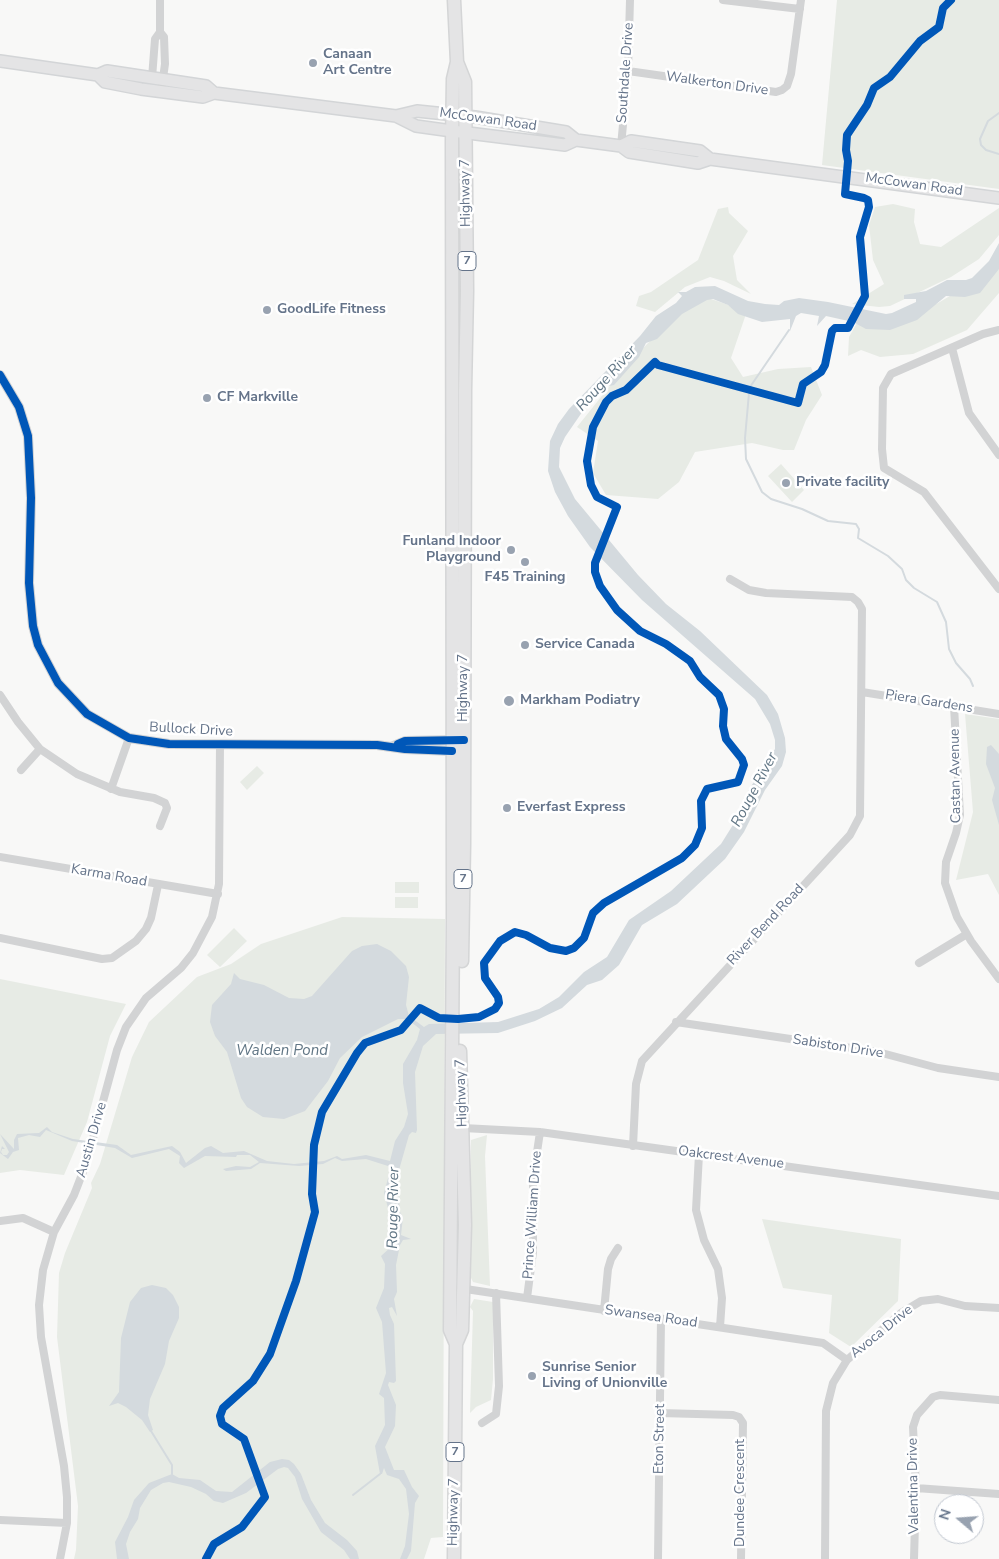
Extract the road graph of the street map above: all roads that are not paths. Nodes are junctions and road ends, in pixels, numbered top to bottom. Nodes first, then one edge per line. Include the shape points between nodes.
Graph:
1 (160, 0) edge
2 (454, 0) edge
3 (630, 0) edge
4 (723, 0) edge
5 (801, 0) edge
6 (800, 9) junction
7 (0, 61) edge
8 (628, 70) junction
9 (98, 75) junction
10 (158, 79) junction
11 (161, 92) junction
12 (214, 93) junction
13 (396, 116) junction
14 (458, 116) junction
15 (458, 132) junction
16 (576, 140) junction
17 (621, 146) junction
18 (999, 198) edge
19 (999, 330) edge
20 (952, 348) junction
21 (0, 375) edge
22 (999, 454) edge
23 (730, 579) dead end
24 (999, 589) edge
25 (862, 692) junction
26 (0, 695) edge
27 (954, 706) junction
28 (998, 713) edge
29 (129, 738) junction
30 (220, 744) junction
31 (456, 744) junction
32 (40, 749) junction
33 (21, 770) dead end
34 (111, 789) junction
35 (160, 826) dead end
36 (0, 857) edge
37 (158, 885) junction
38 (218, 894) junction
39 (967, 934) junction
40 (0, 938) edge
41 (919, 963) dead end
42 (999, 979) edge
43 (676, 1022) junction
44 (456, 1041) junction
45 (999, 1077) edge
46 (463, 1128) junction
47 (540, 1132) junction
48 (633, 1146) junction
49 (699, 1154) junction
50 (999, 1196) edge
51 (0, 1221) edge
52 (54, 1232) junction
53 (618, 1248) dead end
54 (456, 1287) junction
55 (496, 1293) junction
56 (527, 1298) junction
57 (999, 1308) edge
58 (604, 1311) junction
59 (661, 1319) junction
60 (720, 1327) junction
61 (847, 1360) junction
62 (999, 1400) edge
63 (660, 1413) junction
64 (482, 1423) dead end
65 (916, 1488) junction
66 (999, 1494) edge
67 (0, 1520) edge
68 (67, 1523) junction
69 (60, 1559) edge
70 (454, 1559) edge
71 (658, 1559) edge
72 (741, 1559) edge
73 (825, 1559) edge
74 (914, 1559) edge

1 - 10 street via 160,32 164,36
2 - 14 main road, Highway 7 / 7 via 457,62 453,79
3 - 8 street, Southdale Drive
4 - 6 street
5 - 6 street, Walkerton Drive
6 - 8 street, Walkerton Drive via 791,74 786,86 776,92
7 - 9 main road, McCowan Road
8 - 17 street, Southdale Drive
9 - 10 main road, McCowan Road via 107,71
9 - 11 main road, McCowan Road via 105,82
10 - 11 street
10 - 12 main road, McCowan Road via 206,86
11 - 12 main road, McCowan Road via 203,97
12 - 13 main road, McCowan Road
13 - 14 main road, McCowan Road via 417,111
13 - 15 main road, McCowan Road via 416,126
14 - 15 main road, Highway 7 / 7
14 - 16 main road, McCowan Road via 566,132
15 - 16 main road, McCowan Road via 565,145
15 - 31 main road, Highway 7 / 7 via 454,459
16 - 17 main road, McCowan Road
17 - 18 main road, McCowan Road via 629,152 698,162 710,159
19 - 20 street
20 - 22 street via 969,413
20 - 24 street via 896,371 885,382 882,395 883,466 924,492
21 - 29 street, Bullock Drive via 19,407 28,436 32,498 30,591 38,645 58,682 71,698 99,722
23 - 25 street, River Bend Road via 749,590 852,597 858,602 863,616
25 - 27 street, Piera Gardens
25 - 43 street, River Bend Road via 861,806 856,826
26 - 32 street
27 - 28 street, Piera Gardens
27 - 39 street, Castan Avenue via 960,816 946,862 945,883 949,900
29 - 30 street, Bullock Drive via 169,744
29 - 34 street
30 - 31 street, Bullock Drive via 393,746 405,741
30 - 38 street, Austin Drive
31 - 44 main road, Highway 7 / 7
32 - 33 street
32 - 34 street via 77,774
34 - 35 street via 165,803
36 - 37 street, Karma Road
37 - 38 street, Karma Road
37 - 40 street via 146,928 136,941 112,958 102,959
38 - 52 street, Austin Drive via 212,917 193,953 181,968 146,998 126,1027 79,1183
39 - 41 street
39 - 42 street, Castan Avenue
43 - 45 street, Sabiston Drive via 878,1052 938,1068
43 - 48 street, River Bend Road via 642,1061 637,1073
44 - 46 main road, Highway 7 / 7
44 - 54 main road, Highway 7 / 7
46 - 47 street, Oakcrest Avenue
46 - 54 main road, Highway 7 / 7 via 465,1225
47 - 48 street, Oakcrest Avenue
47 - 56 street, Prince William Drive via 533,1179 533,1252
48 - 49 street, Oakcrest Avenue
49 - 50 street, Oakcrest Avenue
49 - 60 street via 696,1210 701,1233 718,1269 722,1298
51 - 52 street via 23,1218
52 - 68 street, Austin Drive via 40,1283 40,1331 64,1466
53 - 58 street via 608,1269
54 - 55 street, Swansea Road
54 - 70 main road, Highway 7 / 7 via 462,1330 456,1344
55 - 56 street, Swansea Road
55 - 64 street via 496,1414
56 - 58 street, Swansea Road
57 - 61 street, Avoca Drive via 965,1306 938,1299 922,1301 900,1312
58 - 59 street, Swansea Road
59 - 60 street, Swansea Road
59 - 63 street, Eton Street
60 - 61 street, Swansea Road via 824,1343
61 - 73 street, Avoca Drive via 833,1383 826,1411
62 - 65 street, Valentina Drive via 946,1394 934,1397 926,1405 917,1415 913,1427
63 - 71 street, Eton Street
63 - 72 street, Dundee Crescent via 733,1415 739,1417 743,1424
65 - 66 street
65 - 74 street, Valentina Drive
67 - 68 street
68 - 69 street, Austin Drive

